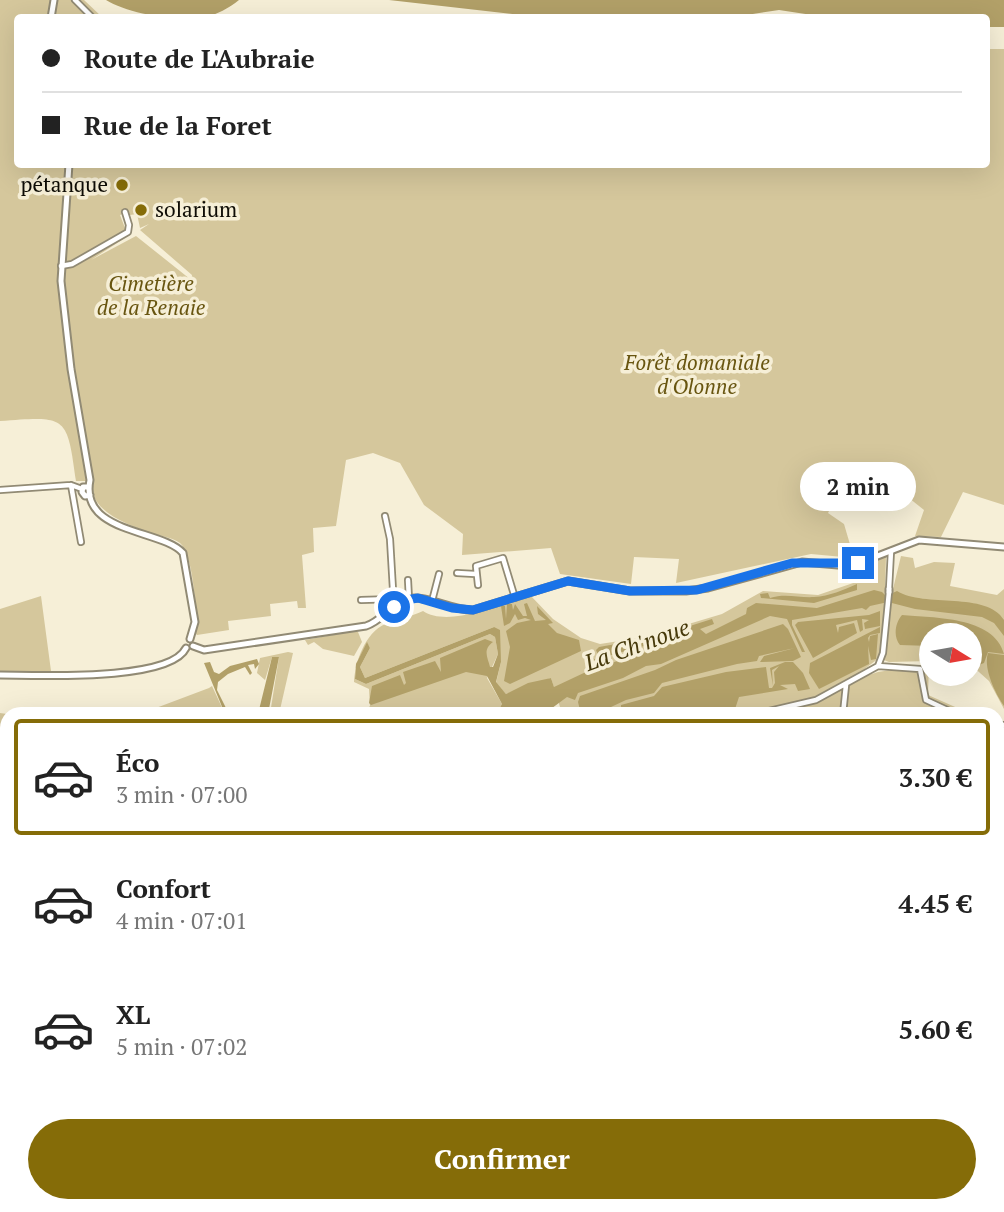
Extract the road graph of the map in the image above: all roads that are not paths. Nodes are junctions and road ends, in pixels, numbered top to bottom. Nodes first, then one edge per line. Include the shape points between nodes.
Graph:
1 (75, 0) edge
2 (89, 14) edge
3 (69, 168) edge
4 (125, 212) dead end
5 (61, 265) junction
6 (71, 485) junction
7 (85, 488) junction
8 (0, 490) edge
9 (385, 516) dead end
10 (80, 542) dead end
11 (1004, 547) edge
12 (891, 551) junction
13 (457, 573) dead end
14 (439, 574) dead end
15 (475, 574) junction
16 (408, 580) dead end
17 (478, 585) dead end
18 (515, 598) junction
19 (394, 599) junction
20 (409, 599) junction
21 (361, 600) dead end
22 (432, 602) junction
23 (394, 607) junction
24 (190, 639) junction
25 (193, 646) junction
26 (186, 648) junction
27 (878, 666) junction
28 (0, 675) edge
29 (846, 685) junction
30 (786, 707) edge
31 (844, 707) edge
32 (941, 707) edge

1 - 2 street
3 - 5 street
4 - 5 street via 128,232 72,264
5 - 7 street via 71,369 90,480
6 - 7 street
6 - 8 street
6 - 10 street
7 - 24 street via 85,496 90,495 99,511 118,526 174,545 183,553 195,622
9 - 19 street
11 - 12 street via 929,539
12 - 18 street via 847,565 792,563 697,590 639,591 568,581
12 - 27 street via 883,653
13 - 15 street
14 - 22 street
15 - 17 street
15 - 18 street via 477,565 503,558
16 - 20 street
18 - 22 street via 467,611
19 - 21 street
19 - 23 street
20 - 22 street
20 - 23 street
23 - 25 street via 374,623 360,627 204,650
24 - 25 street
24 - 26 street via 184,641
25 - 26 street
26 - 28 street via 183,655 159,665 121,674
27 - 29 street
27 - 32 street via 920,669 926,700
29 - 30 street via 816,700
29 - 31 street

